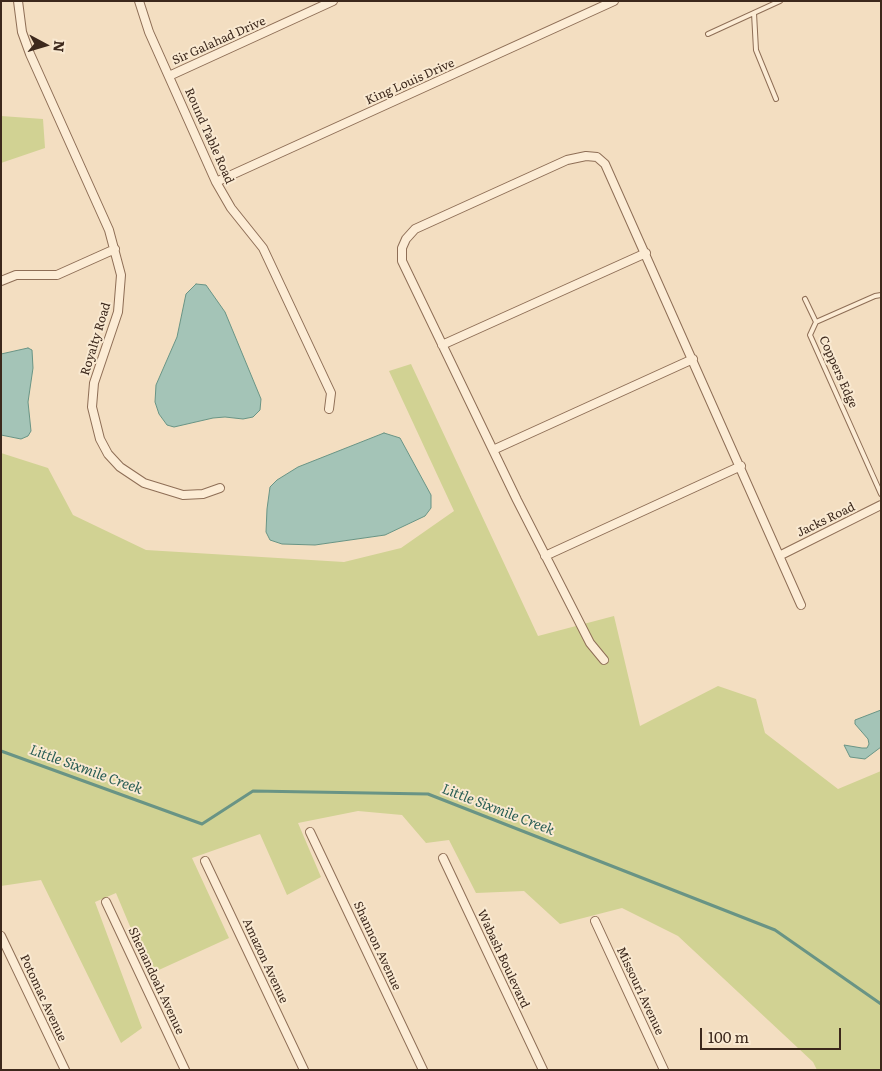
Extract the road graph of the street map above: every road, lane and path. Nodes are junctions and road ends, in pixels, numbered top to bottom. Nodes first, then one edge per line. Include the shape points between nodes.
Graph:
1 (18, 1) edge
2 (139, 1) edge
3 (333, 1) edge
4 (614, 1) edge
5 (780, 1) edge
6 (754, 13) junction
7 (708, 34) dead end
8 (169, 76) junction
9 (776, 99) dead end
10 (216, 182) junction
11 (115, 249) junction
12 (646, 253) junction
13 (1, 282) edge
14 (881, 295) edge
15 (805, 299) dead end
16 (816, 322) junction
17 (442, 345) junction
18 (693, 359) junction
19 (330, 409) dead end
20 (493, 450) junction
21 (741, 466) junction
22 (220, 488) dead end
23 (881, 494) edge
24 (881, 505) edge
25 (781, 555) junction
26 (545, 556) junction
27 (801, 605) dead end
28 (604, 660) dead end
29 (310, 832) dead end
30 (443, 858) dead end
31 (205, 861) dead end
32 (106, 902) dead end
33 (595, 921) dead end
34 (1, 936) edge
35 (65, 1070) edge
36 (185, 1070) edge
37 (304, 1070) edge
38 (423, 1070) edge
39 (543, 1070) edge
40 (664, 1070) edge

1 - 11 street, Royalty Road via 22,32 30,54
2 - 8 street, Round Table Road
3 - 8 street, Sir Galahad Drive
4 - 10 street, King Louis Drive
5 - 6 lane
6 - 7 lane
6 - 9 lane via 756,50
8 - 10 street, Round Table Road
10 - 19 street, Round Table Road via 231,208 263,248 331,393
11 - 13 street via 57,274 16,275
11 - 22 street, Royalty Road via 121,274 118,312 94,383 92,407 100,439 120,467 144,483 183,495 203,494
12 - 17 street
12 - 17 street via 605,164 597,157 586,156 559,164 416,229 406,238 402,261
12 - 18 street
14 - 16 lane, Coppers Edge
15 - 16 lane
16 - 23 lane, Coppers Edge via 810,335
17 - 20 street
18 - 20 street
18 - 21 street
20 - 26 street
21 - 25 street
21 - 26 street
24 - 25 street, Jacks Road
25 - 27 street
26 - 28 street via 590,643
29 - 38 street, Shannon Avenue
30 - 39 street, Wabash Boulevard
31 - 37 street, Amazon Avenue
32 - 36 street, Shenandoah Avenue
33 - 40 street, Missouri Avenue
34 - 35 street, Potomac Avenue

